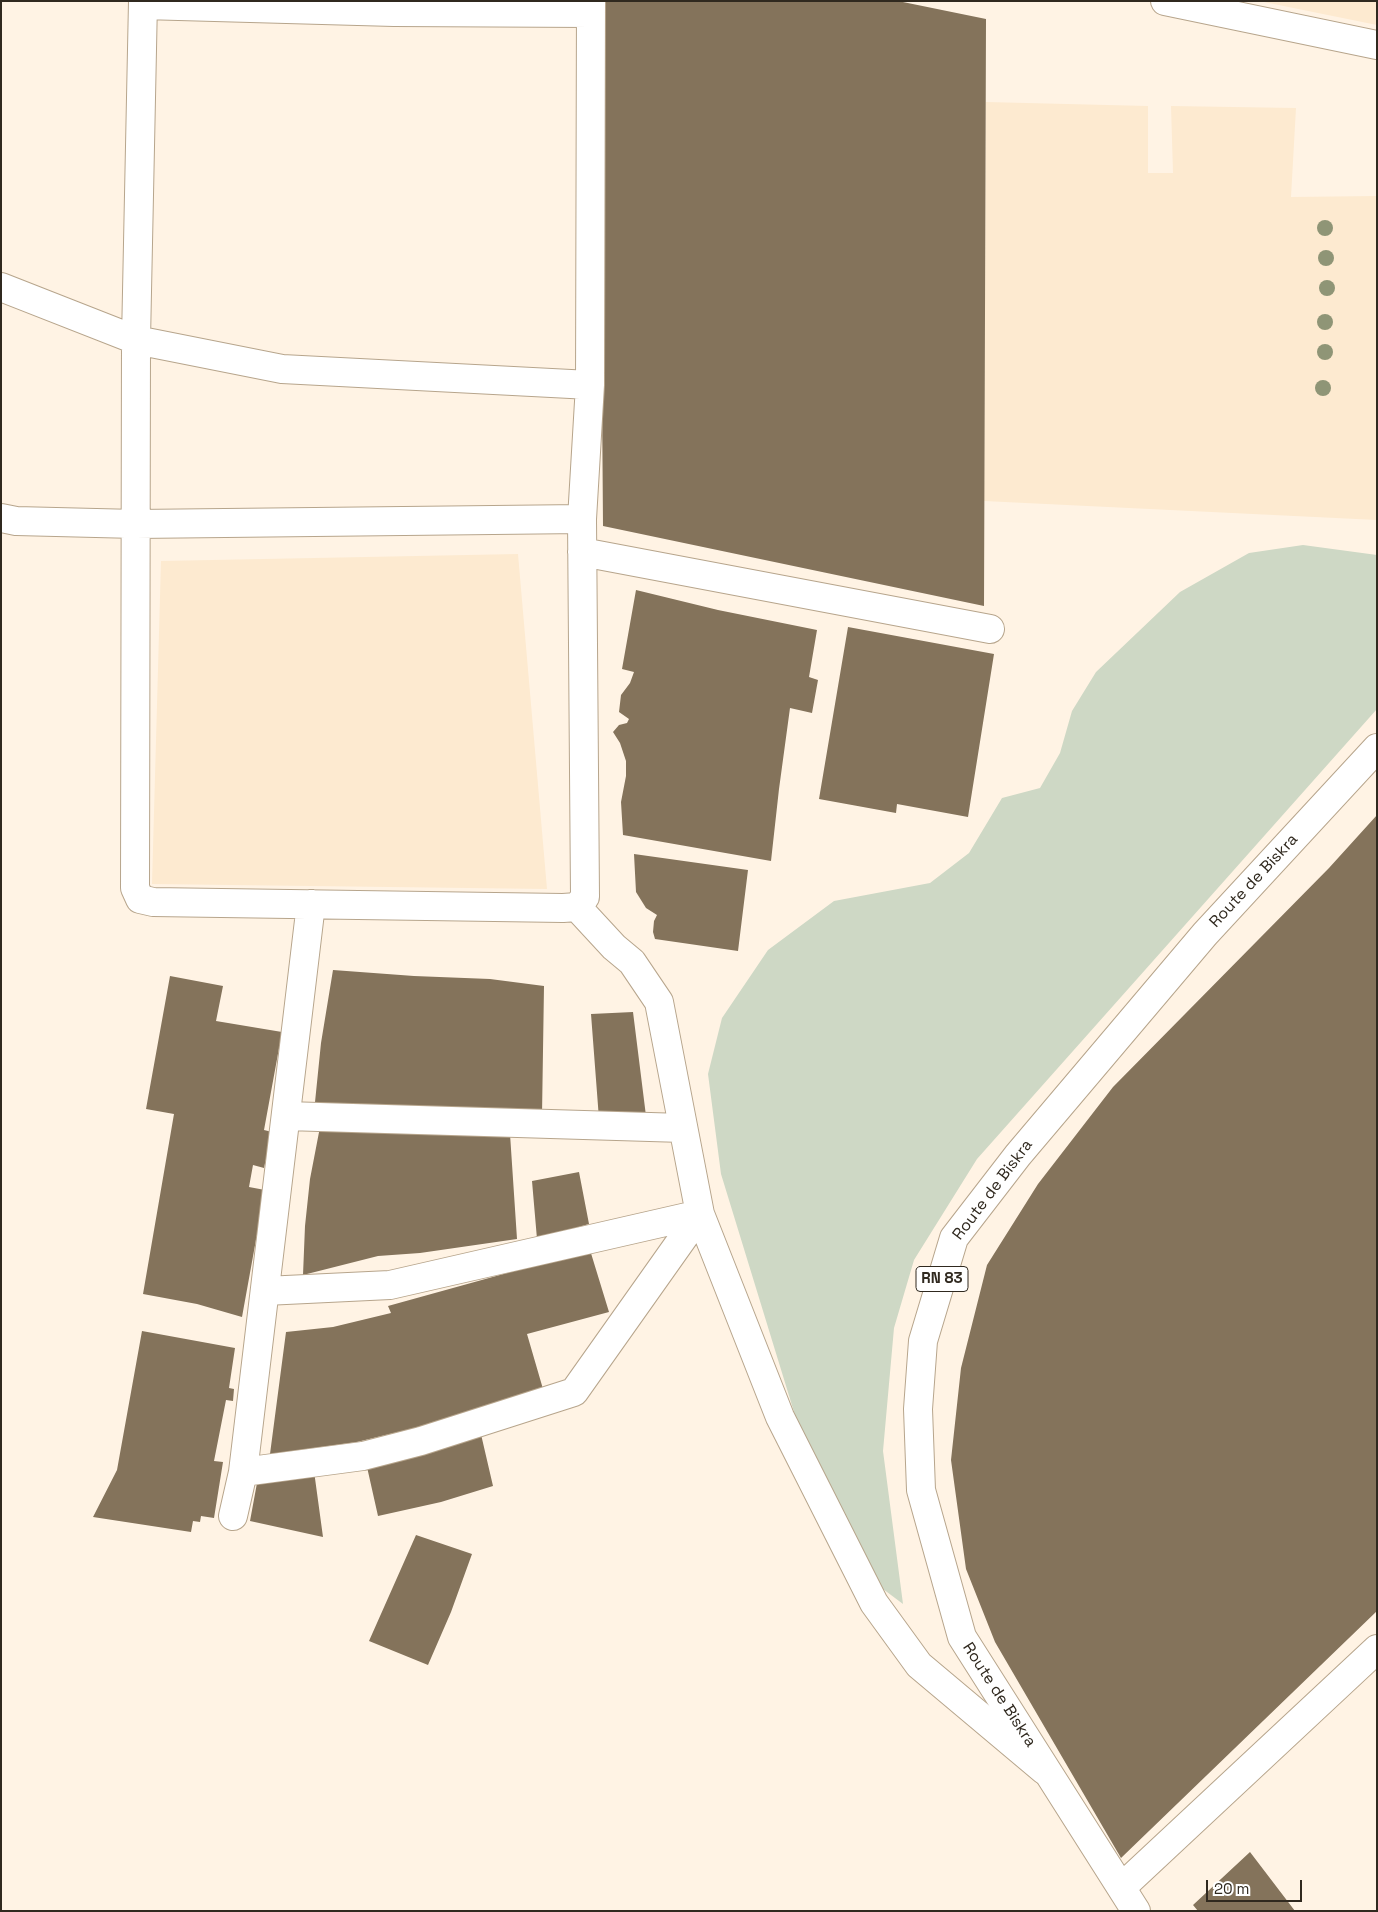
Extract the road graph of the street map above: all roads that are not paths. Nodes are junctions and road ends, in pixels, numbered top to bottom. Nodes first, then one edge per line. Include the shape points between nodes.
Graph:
1 (1165, 1) edge
2 (143, 3) edge
3 (591, 7) edge
4 (1377, 45) edge
5 (1, 287) edge
6 (136, 340) junction
7 (590, 385) junction
8 (1, 518) edge
9 (582, 519) junction
10 (136, 524) junction
11 (582, 552) junction
12 (990, 629) dead end
13 (1377, 748) edge
14 (311, 904) junction
15 (577, 907) junction
16 (286, 1116) junction
17 (683, 1128) junction
18 (700, 1214) junction
19 (264, 1291) junction
20 (243, 1472) junction
21 (233, 1516) dead end
22 (1377, 1649) edge
23 (1050, 1775) junction
24 (1122, 1887) junction
25 (1136, 1911) edge

1 - 4 street
2 - 3 street via 394,12
2 - 6 street
3 - 7 street
5 - 6 street
6 - 7 street via 282,369
6 - 10 street
7 - 9 street
8 - 10 street
9 - 10 street
9 - 11 street
10 - 14 street via 135,888 140,899 153,902
11 - 12 street
11 - 15 street via 585,898
13 - 23 street, Route de Biskra / RN 83 via 1205,934 1018,1155 954,1238 924,1341 918,1409 921,1490 962,1637
14 - 15 street
14 - 16 street
15 - 17 street via 632,962 659,1002
16 - 17 street
16 - 19 street
17 - 18 street
18 - 19 street via 390,1285
18 - 20 street via 574,1392 362,1456
18 - 23 street via 780,1417 874,1603 919,1665
19 - 20 street
20 - 21 street
22 - 24 street
23 - 24 street, Route de Biskra / RN 83
24 - 25 street, Route de Biskra / RN 83

